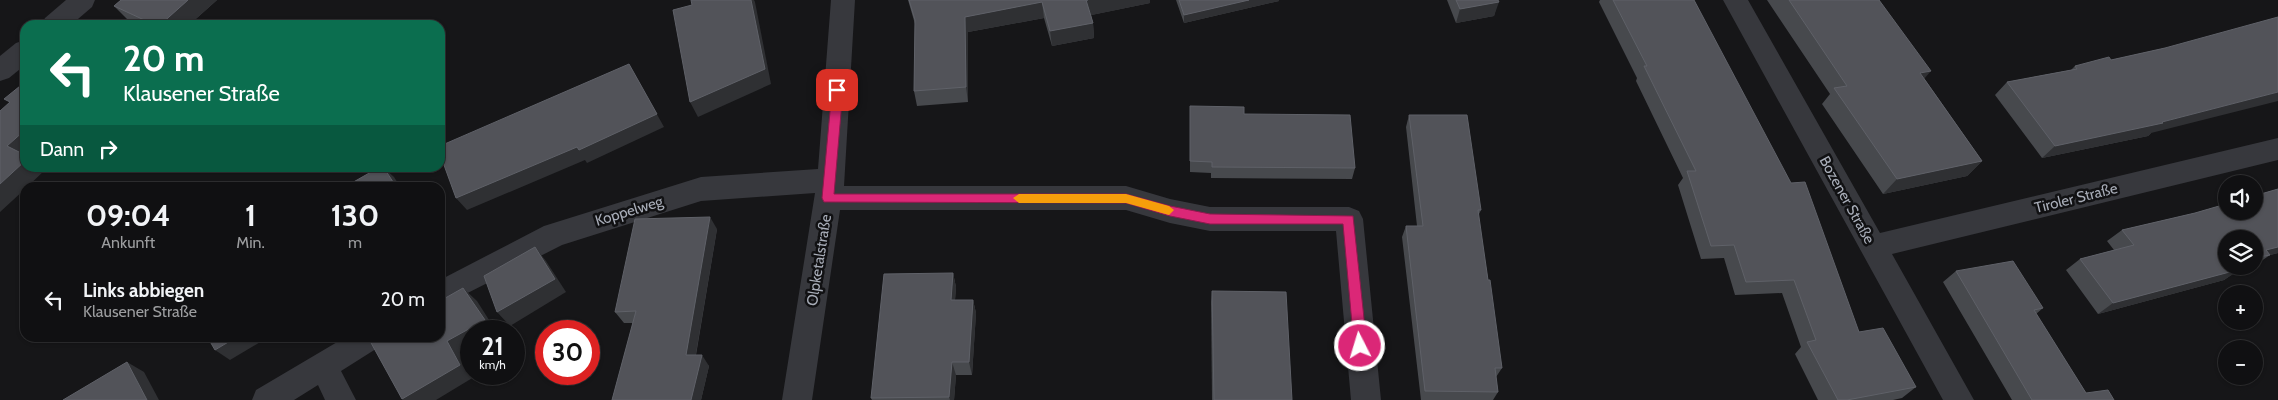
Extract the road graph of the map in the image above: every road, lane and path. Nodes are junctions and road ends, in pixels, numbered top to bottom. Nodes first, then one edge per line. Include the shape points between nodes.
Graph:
1 (84, 0) edge
2 (843, 0) edge
3 (1735, 0) edge
4 (60, 20) edge
5 (20, 54) edge
6 (0, 71) edge
7 (2278, 149) edge
8 (830, 189) junction
9 (1874, 247) junction
10 (445, 291) edge
11 (362, 342) edge
12 (323, 366) junction
13 (268, 400) edge
14 (341, 400) edge
15 (797, 400) edge
16 (1366, 400) edge
17 (1959, 400) edge

1 - 4 street
2 - 8 street, Olpketalstraße
3 - 9 street, Bozener Straße
5 - 6 street
7 - 9 street, Tiroler Straße
8 - 10 street, Koppelweg via 701,189 554,235
8 - 15 street, Olpketalstraße
8 - 16 street, Koppelweg via 1126,198 1210,219 1349,220
9 - 17 street, Bozener Straße
11 - 12 street
12 - 13 street
12 - 14 street

